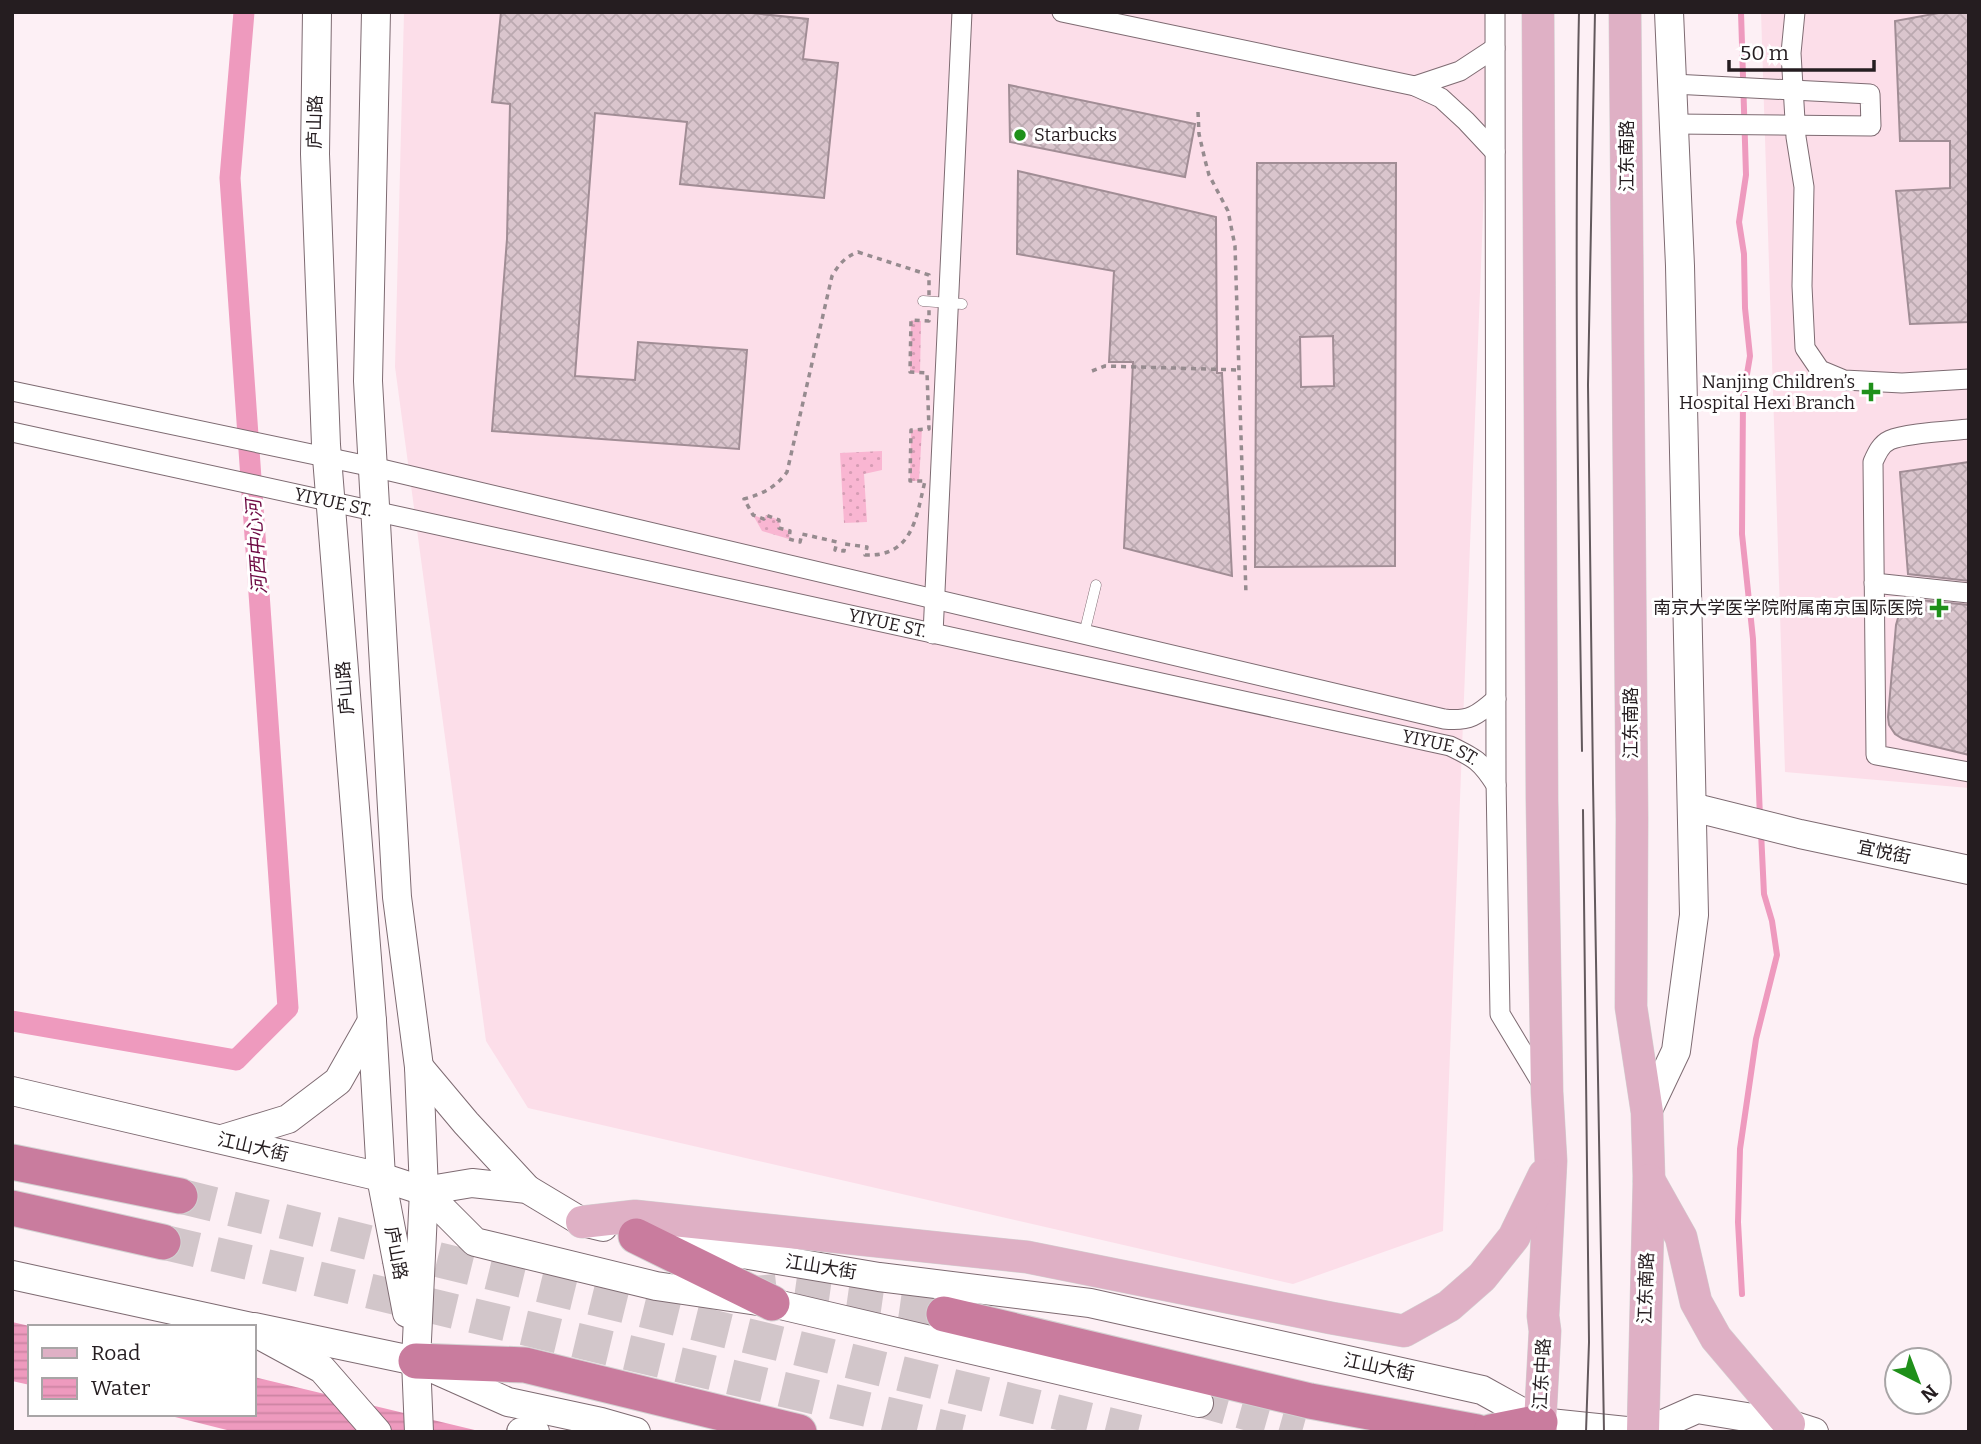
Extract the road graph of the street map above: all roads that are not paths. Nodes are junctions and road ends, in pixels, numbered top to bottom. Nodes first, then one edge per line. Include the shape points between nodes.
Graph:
1 (317, 12) edge
2 (376, 12) edge
3 (962, 12) edge
4 (1062, 12) edge
5 (1495, 12) edge
6 (1538, 12) edge
7 (1625, 12) edge
8 (1670, 12) edge
9 (1795, 12) edge
10 (1495, 48) junction
11 (1673, 84) junction
12 (1415, 86) junction
13 (1793, 90) junction
14 (1674, 124) junction
15 (1795, 125) junction
16 (1495, 152) junction
17 (1969, 379) edge
18 (12, 391) edge
19 (1969, 429) edge
20 (12, 432) edge
21 (327, 457) junction
22 (373, 467) junction
23 (331, 501) junction
24 (375, 512) junction
25 (1874, 583) junction
26 (1096, 585) dead end
27 (1969, 593) edge
28 (934, 599) junction
29 (933, 634) junction
30 (1084, 634) junction
31 (1496, 699) junction
32 (1969, 772) edge
33 (1496, 785) junction
34 (1702, 810) junction
35 (1969, 870) edge
36 (372, 1021) junction
37 (419, 1068) junction
38 (12, 1091) edge
39 (1547, 1092) junction
40 (1647, 1112) junction
41 (222, 1139) junction
42 (1551, 1161) junction
43 (12, 1162) edge
44 (382, 1177) junction
45 (1649, 1179) junction
46 (527, 1189) junction
47 (424, 1191) junction
48 (180, 1196) tunnel mouth
49 (12, 1208) edge
50 (582, 1222) junction
51 (636, 1236) junction
52 (163, 1241) tunnel mouth
53 (12, 1275) edge
54 (772, 1303) junction
55 (943, 1314) tunnel mouth
56 (240, 1325) edge
57 (256, 1328) edge
58 (256, 1331) edge
59 (416, 1361) junction
60 (508, 1402) junction
61 (1199, 1403) tunnel mouth
62 (1541, 1427) edge
63 (1802, 1428) edge
64 (377, 1432) edge
65 (419, 1432) edge
66 (521, 1432) edge
67 (536, 1432) edge
68 (549, 1432) edge
69 (636, 1432) edge
70 (799, 1432) edge
71 (1477, 1432) edge
72 (1491, 1432) edge
73 (1636, 1432) edge
74 (1644, 1432) edge

1 - 21 main road, 庐山路 via 315,154
2 - 22 main road, 庐山路 via 368,381
3 - 28 street via 941,302
4 - 12 street
5 - 10 street
6 - 39 main road
7 - 40 main road, 江东南路 via 1631,1007
8 - 11 main road
9 - 13 street
10 - 12 street via 1460,71
10 - 16 street
11 - 13 street
11 - 14 main road
12 - 16 street via 1441,98
13 - 15 street
13 - 15 street via 1870,94 1871,126
14 - 15 street
14 - 34 main road
15 - 17 street via 1804,187 1801,286 1805,348 1820,370 1844,380
16 - 31 street
18 - 21 street, YIYUE ST.
19 - 25 street via 1906,436 1880,448 1873,461
20 - 23 street, YIYUE ST.
21 - 22 street, YIYUE ST.
21 - 23 main road, 庐山路
22 - 24 main road, 庐山路
22 - 28 street, YIYUE ST.
23 - 24 street, YIYUE ST.
23 - 36 main road, 庐山路
24 - 29 street, YIYUE ST.
24 - 37 main road, 庐山路 via 397,897
25 - 27 street
25 - 32 street via 1876,755
26 - 30 lane
28 - 29 street
28 - 30 street, YIYUE ST.
29 - 33 street, YIYUE ST. via 1450,746 1473,757
30 - 31 street, YIYUE ST. via 1444,719 1470,719
31 - 33 street
33 - 39 street via 1500,1014
34 - 35 main road, 宜悦街
34 - 40 main road via 1676,1051
36 - 41 main road via 338,1081 288,1119
36 - 44 main road, 庐山路
37 - 46 main road
37 - 47 main road, 庐山路
38 - 41 main road, 江山大街
39 - 42 main road
40 - 45 main road, 江东南路
41 - 44 main road, 江山大街
42 - 50 main road via 1514,1237 1482,1277 1449,1306 1404,1331 1027,1257 635,1216
42 - 62 main road, 江东中路
43 - 48 highway
44 - 47 main road, 江山大街
44 - 59 main road, 庐山路
45 - 63 main road via 1681,1237 1696,1302 1716,1338
45 - 74 main road, 江东南路
46 - 47 main road, 江山大街 via 472,1183
46 - 50 main road, 江山大街
47 - 54 main road via 475,1242 656,1286
47 - 59 main road, 庐山路
49 - 52 highway
50 - 51 main road, 江山大街
51 - 54 highway
51 - 62 main road, 江山大街 via 879,1277 1090,1303 1482,1390
53 - 56 main road
54 - 61 main road
55 - 71 highway via 1310,1401
57 - 59 main road
58 - 64 main road via 322,1369
59 - 60 main road
59 - 65 main road, 庐山路
59 - 70 highway via 525,1365
60 - 68 main road
60 - 69 main road
62 - 72 highway
62 - 73 main road, 江山大街
63 - 74 main road via 1697,1409
66 - 67 main road

